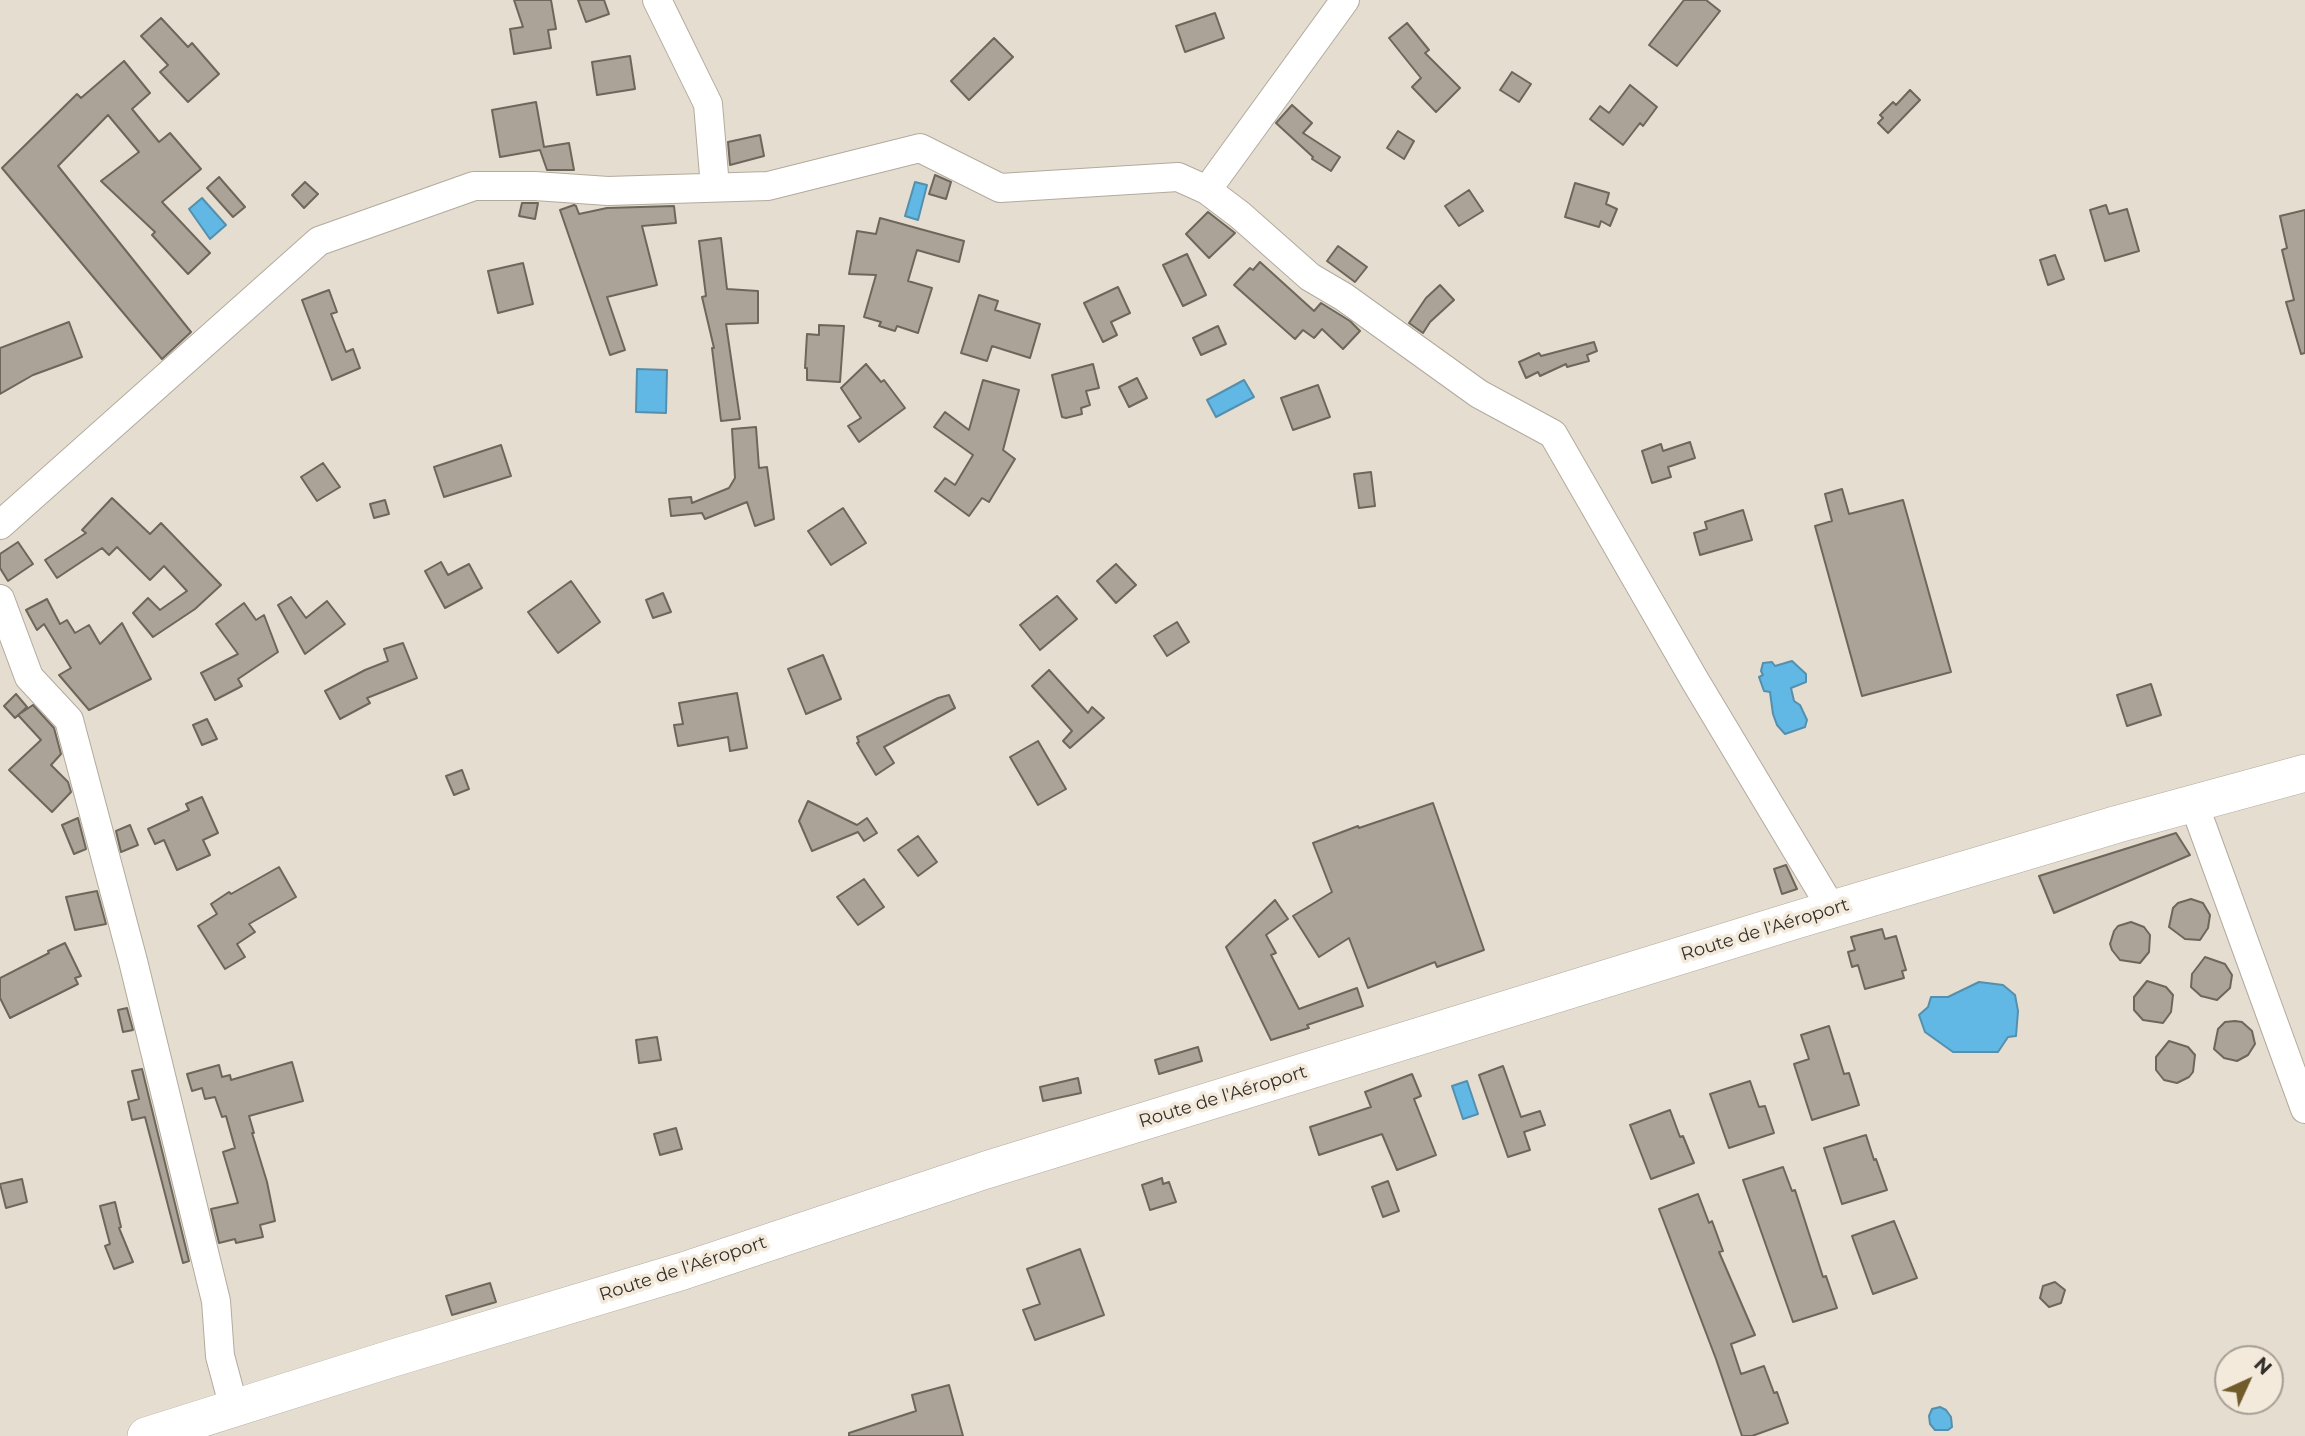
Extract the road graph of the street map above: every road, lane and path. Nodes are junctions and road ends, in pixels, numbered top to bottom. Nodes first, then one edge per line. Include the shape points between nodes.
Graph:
1 (657, 0) edge
2 (1345, 0) edge
3 (715, 187) junction
4 (1206, 190) junction
5 (0, 525) edge
6 (0, 599) edge
7 (2305, 773) edge
8 (2194, 804) junction
9 (1832, 909) junction
10 (2305, 1109) edge
11 (231, 1398) junction
12 (146, 1436) edge

1 - 3 street via 708,104
2 - 4 street
3 - 4 street via 768,186 920,148 1000,188 1178,177
3 - 5 street via 608,191 474,186 319,241
4 - 9 street via 1310,277 1479,394 1553,435
6 - 11 street via 29,677 69,720 216,1301 220,1356
7 - 8 main road, Route de l'Aéroport
8 - 9 main road, Route de l'Aéroport
8 - 10 street
9 - 11 main road, Route de l'Aéroport via 978,1172 683,1271
11 - 12 main road, Route de l'Aéroport

